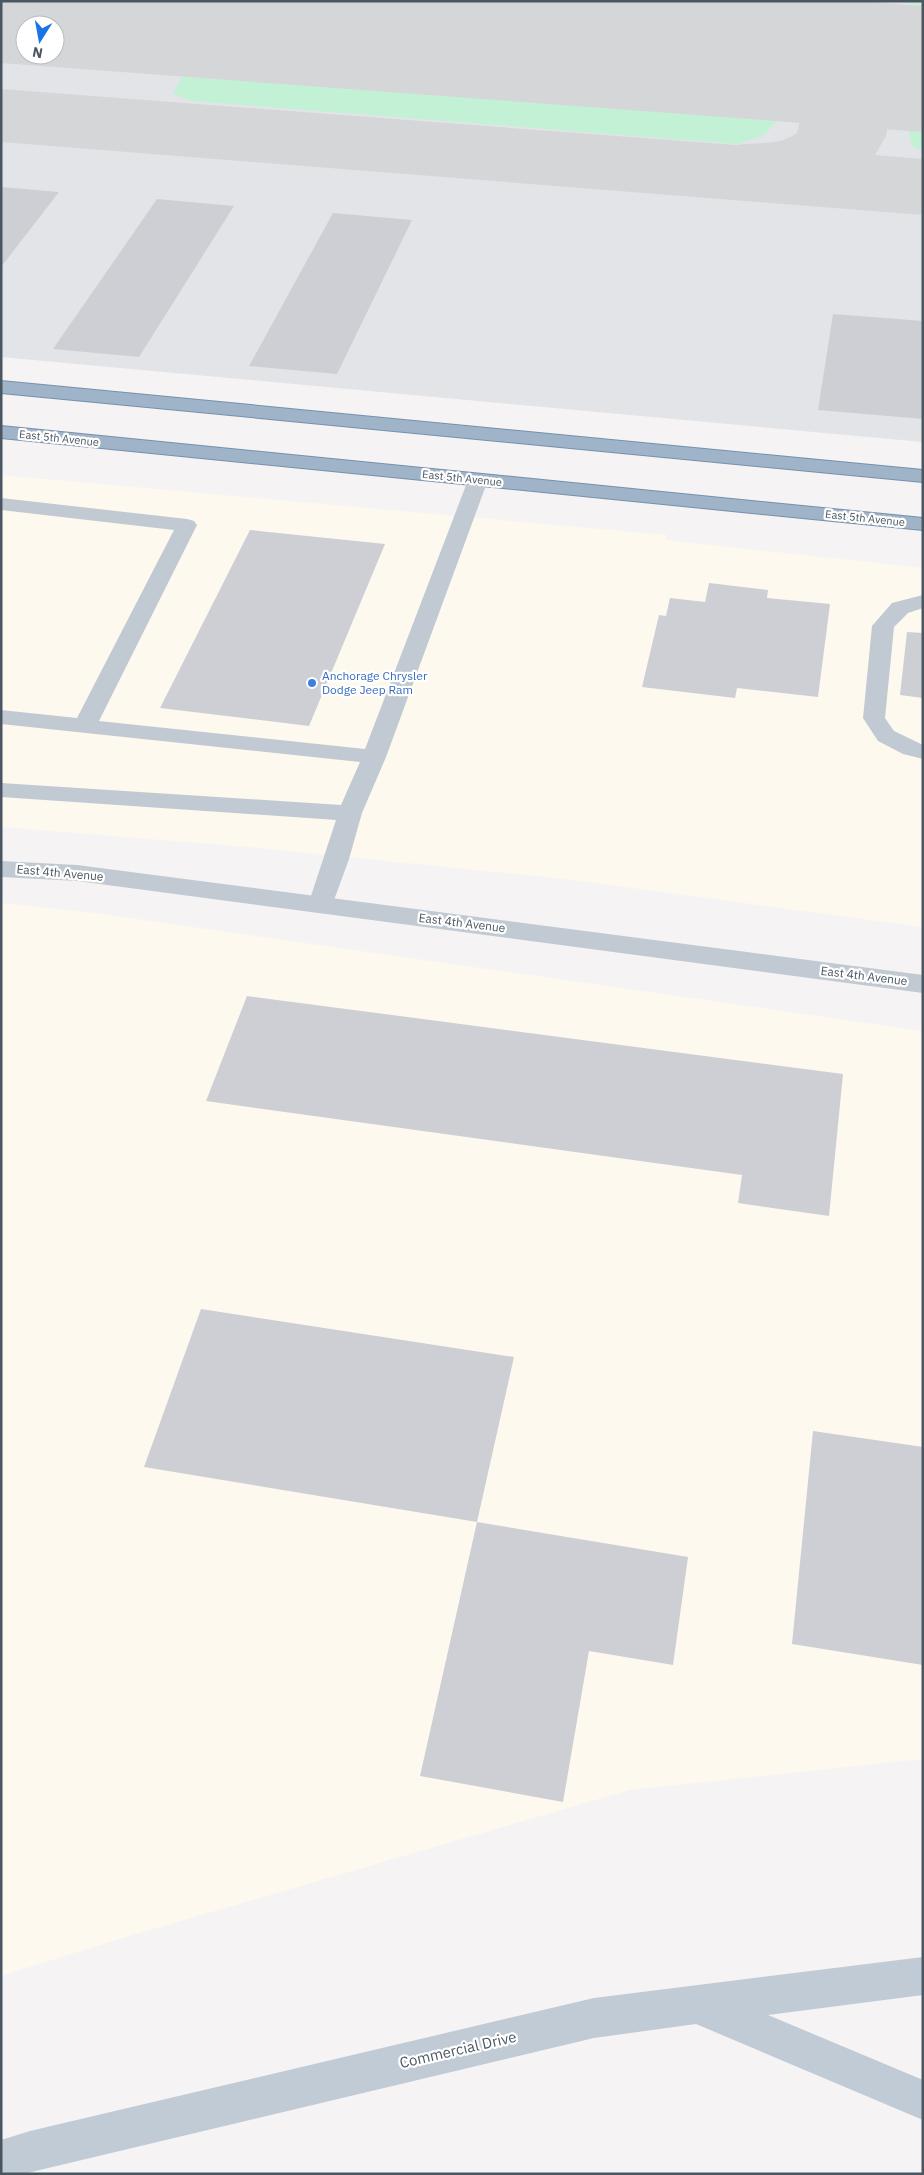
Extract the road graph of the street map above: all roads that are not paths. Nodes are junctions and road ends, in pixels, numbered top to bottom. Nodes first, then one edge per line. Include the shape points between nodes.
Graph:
1 (1, 387) edge
2 (1, 432) edge
3 (923, 476) edge
4 (478, 480) junction
5 (1, 504) edge
6 (923, 524) edge
7 (923, 601) edge
8 (1, 717) edge
9 (85, 726) junction
10 (923, 752) edge
11 (374, 757) junction
12 (1, 790) edge
13 (350, 813) junction
14 (1, 869) edge
15 (321, 905) junction
16 (923, 984) edge
17 (923, 1976) edge
18 (698, 2005) junction
19 (923, 2100) edge
20 (1, 2161) edge

1 - 3 highway
2 - 4 highway, East 5th Avenue
4 - 6 highway, East 5th Avenue
4 - 11 street
5 - 9 street via 186,524
7 - 10 street via 900,608 883,626 874,718 886,736
8 - 9 street
9 - 11 street
11 - 13 street
12 - 13 street
13 - 15 street
14 - 15 street, East 4th Avenue via 77,873
15 - 16 street, East 4th Avenue
17 - 18 main road, Commercial Drive
18 - 19 main road
18 - 20 main road, Commercial Drive via 594,2018 30,2151

